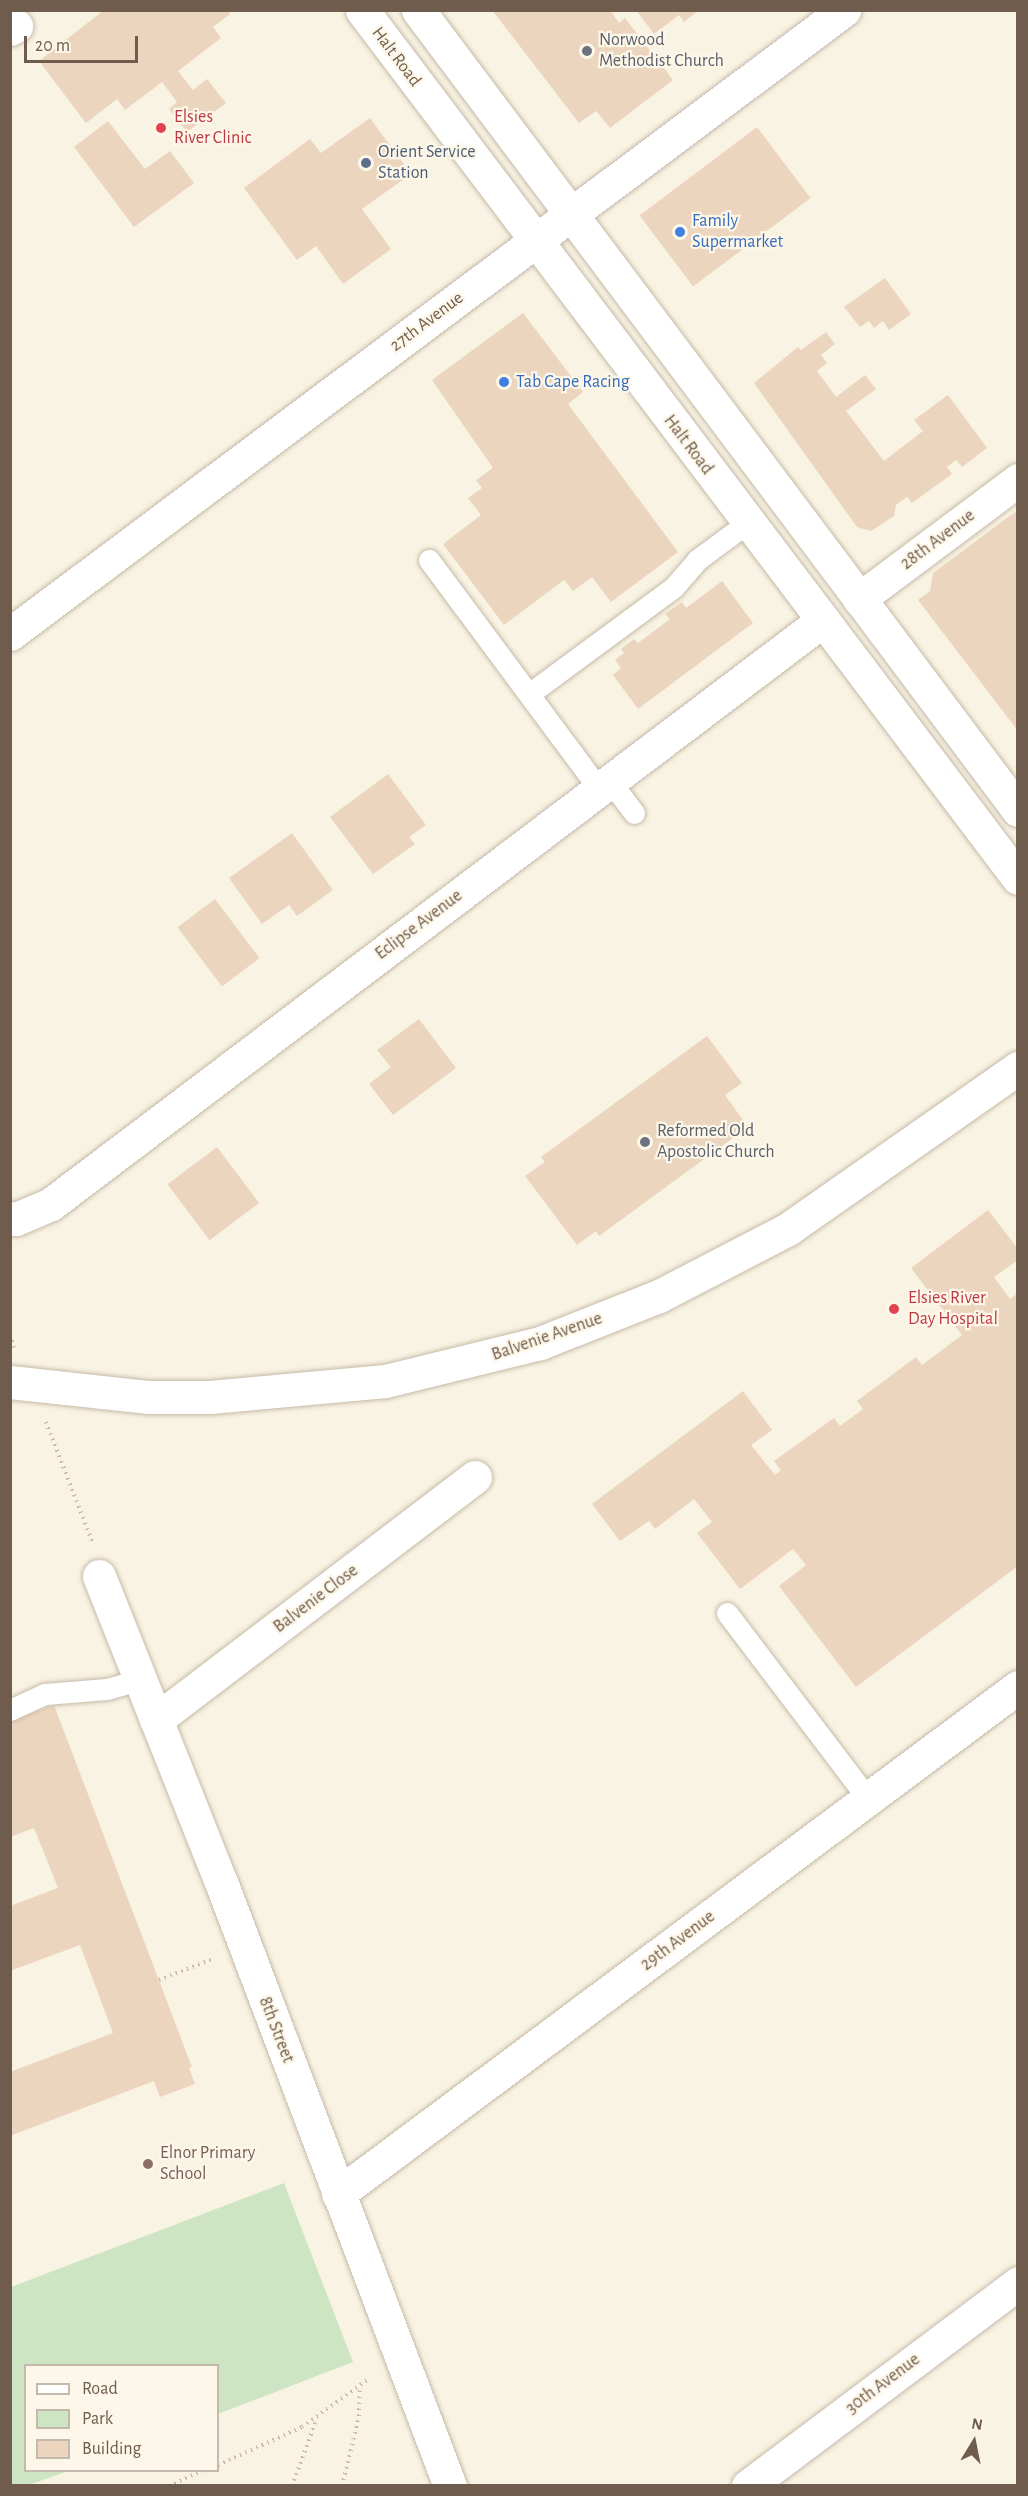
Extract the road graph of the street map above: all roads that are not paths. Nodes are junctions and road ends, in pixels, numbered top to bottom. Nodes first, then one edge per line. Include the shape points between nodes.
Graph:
1 (362, 10) edge
2 (418, 10) edge
3 (844, 10) edge
4 (571, 215) junction
5 (534, 241) junction
6 (1017, 480) edge
7 (747, 523) junction
8 (429, 560) dead end
9 (860, 599) junction
10 (822, 621) junction
11 (10, 634) edge
12 (529, 694) junction
13 (605, 785) junction
14 (1017, 810) edge
15 (634, 813) dead end
16 (1017, 878) edge
17 (1017, 1068) edge
18 (10, 1218) edge
19 (10, 1382) edge
20 (475, 1478) dead end
21 (98, 1565) road end
22 (728, 1613) dead end
23 (141, 1679) junction
24 (1017, 1687) edge
25 (10, 1710) edge
26 (156, 1720) junction
27 (868, 1799) junction
28 (338, 2194) junction
29 (1017, 2283) edge
30 (450, 2486) edge
31 (748, 2486) edge

1 - 5 street, Halt Road
2 - 4 street
3 - 4 street, 27th Avenue
4 - 5 street, 27th Avenue
4 - 9 street
5 - 7 street, Halt Road
5 - 11 street, 27th Avenue
6 - 9 street, 28th Avenue
7 - 10 street, Halt Road
7 - 12 lane via 697,560 673,588
8 - 12 lane
9 - 14 street
10 - 13 street, Eclipse Avenue
10 - 16 street, Halt Road
12 - 13 lane
13 - 15 lane
13 - 18 street, Eclipse Avenue via 51,1204
17 - 19 street, Balvenie Avenue via 788,1229 659,1296 540,1343 386,1381 221,1397 149,1397
20 - 26 street, Balvenie Close
21 - 23 street, 8th Street
22 - 27 lane
23 - 25 lane via 107,1689 45,1694
23 - 26 street, 8th Street
24 - 27 street, 29th Avenue
26 - 28 street, 8th Street
27 - 28 street, 29th Avenue
28 - 30 street, 8th Street
29 - 31 street, 30th Avenue

